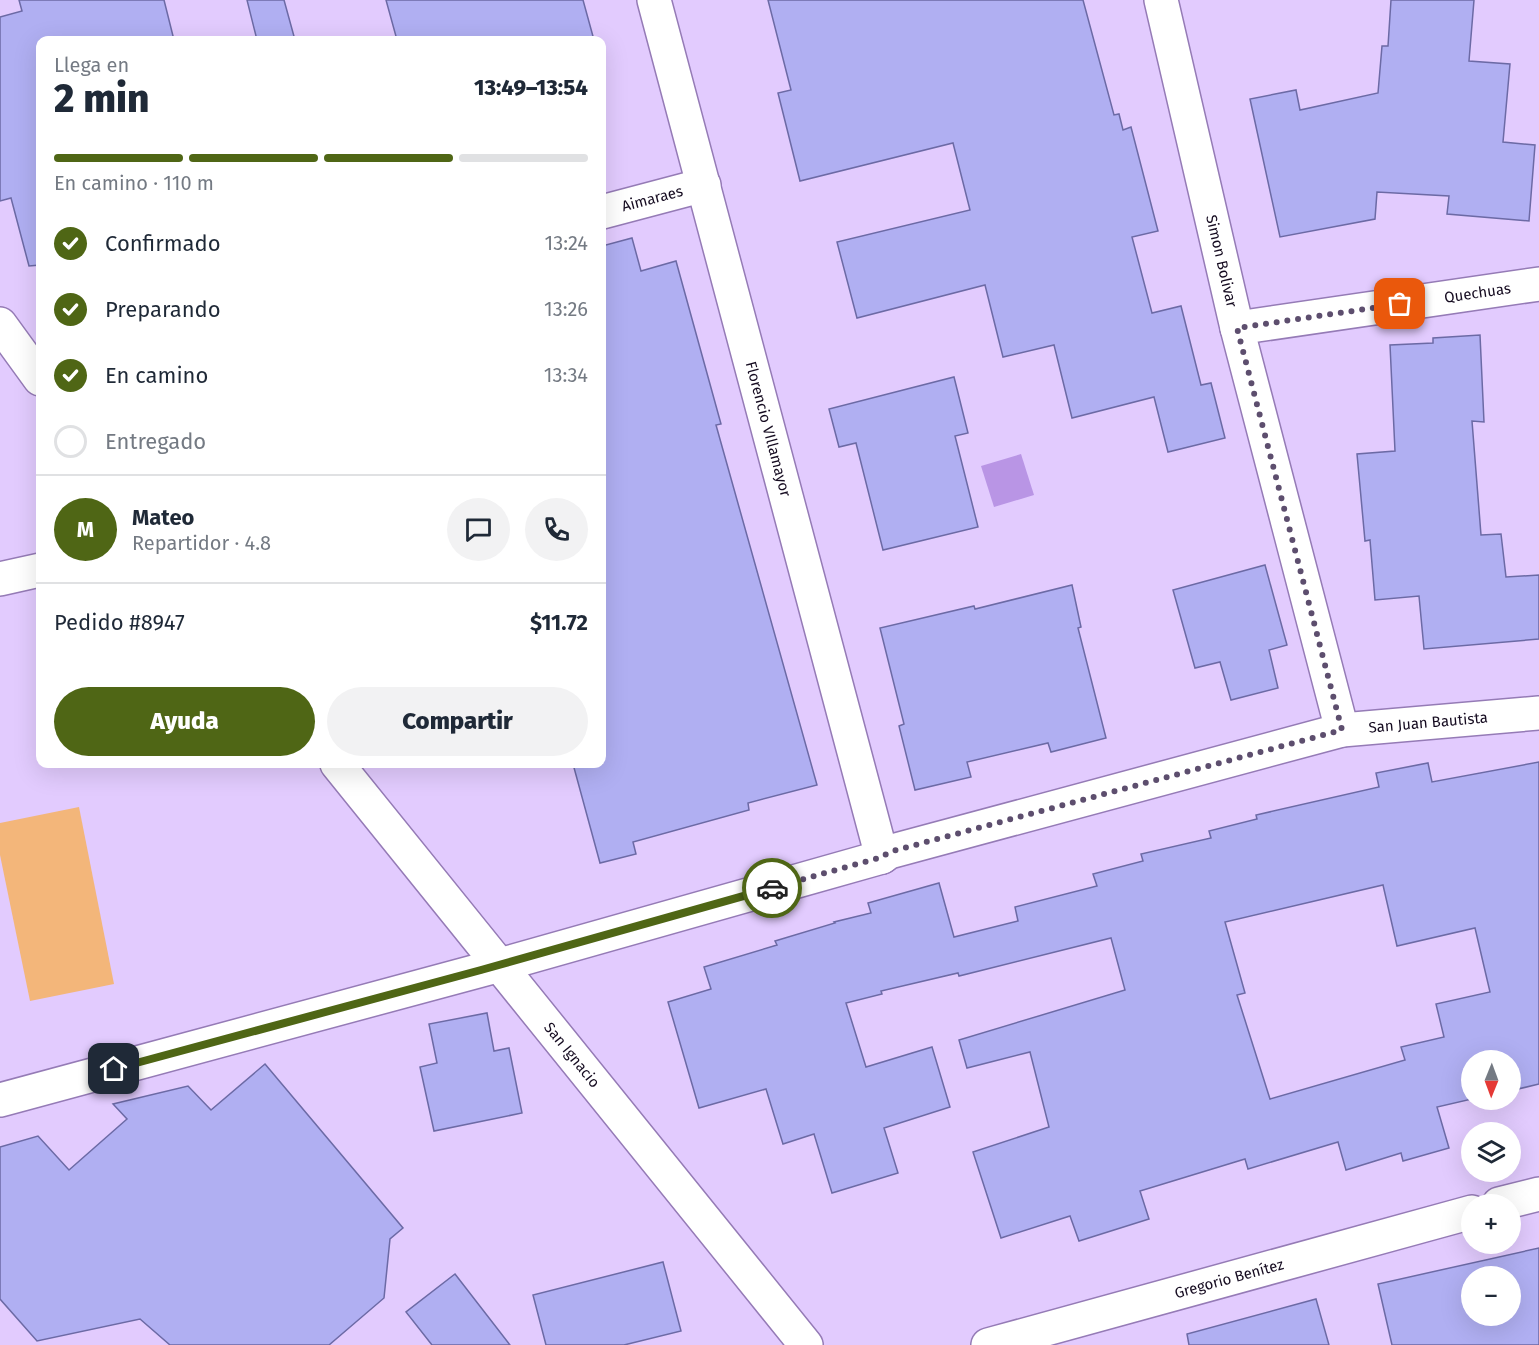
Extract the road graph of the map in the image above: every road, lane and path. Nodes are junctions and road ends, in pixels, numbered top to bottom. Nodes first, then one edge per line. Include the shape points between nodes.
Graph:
1 (654, 0) edge
2 (1161, 0) edge
3 (704, 185) junction
4 (606, 211) edge
5 (1539, 284) edge
6 (0, 324) edge
7 (1237, 328) junction
8 (36, 366) edge
9 (36, 571) edge
10 (0, 579) edge
11 (1539, 713) edge
12 (1342, 730) junction
13 (340, 768) edge
14 (882, 857) junction
15 (500, 965) junction
16 (0, 1100) edge
17 (1539, 1194) edge
18 (1521, 1198) edge
19 (1461, 1215) edge
20 (806, 1345) edge
21 (988, 1345) edge

1 - 3 street, Florencio VIllamayor
2 - 7 street, Simon Bolivar
3 - 4 street, Aimaraes
3 - 14 street, Florencio VIllamayor
5 - 7 street, Quechuas
6 - 8 street
7 - 12 street, Simon Bolivar
9 - 10 street
11 - 12 street, San Juan Bautista
12 - 14 street, San Juan Bautista
13 - 15 street, San Ignacio
14 - 15 street, San Juan Bautista
15 - 16 street, San Juan Bautista
15 - 20 street, San Ignacio
17 - 18 street
19 - 21 street, Gregorio Benítez

